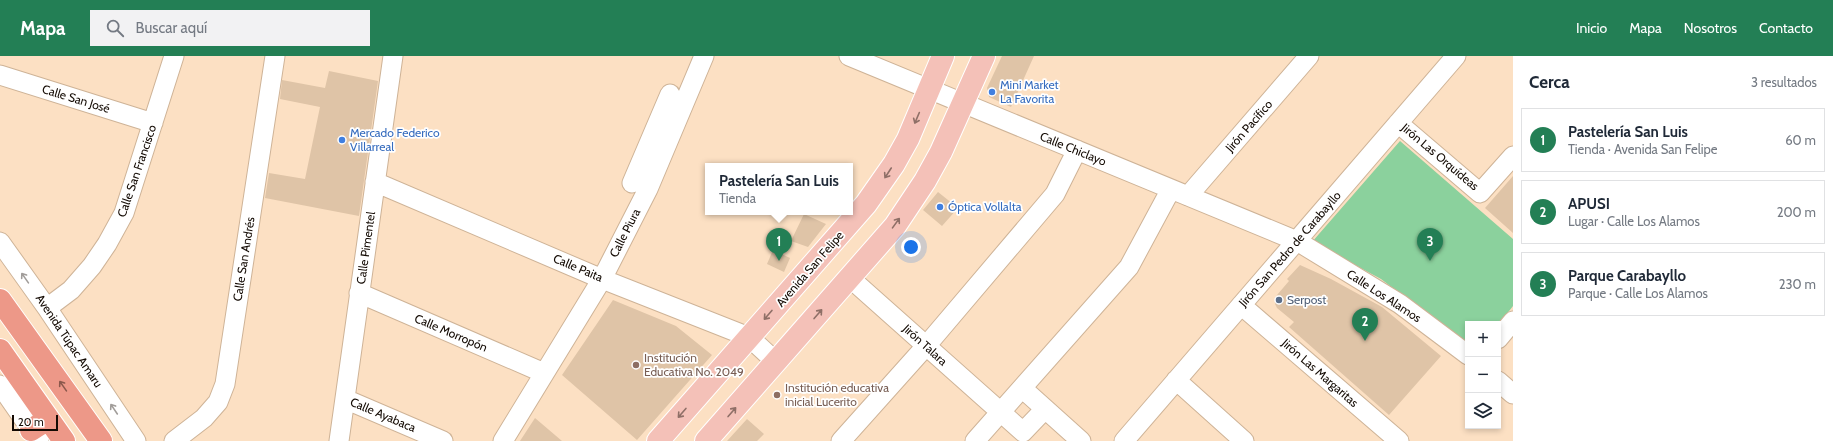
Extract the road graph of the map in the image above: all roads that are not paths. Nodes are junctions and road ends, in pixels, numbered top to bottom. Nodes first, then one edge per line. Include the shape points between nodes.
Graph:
1 (174, 56) edge
2 (276, 56) edge
3 (393, 56) edge
4 (704, 56) edge
5 (849, 56) edge
6 (943, 56) edge
7 (984, 56) edge
8 (1309, 56) edge
9 (1456, 56) edge
10 (0, 75) edge
11 (929, 89) junction
12 (677, 98) junction
13 (963, 103) junction
14 (153, 123) junction
15 (1398, 123) junction
16 (1077, 150) junction
17 (1513, 156) edge
18 (375, 182) junction
19 (632, 183) dead end
20 (1171, 189) junction
21 (1188, 196) junction
22 (1297, 241) junction
23 (0, 242) edge
24 (602, 278) junction
25 (850, 278) junction
26 (359, 293) junction
27 (0, 300) edge
28 (1241, 305) junction
29 (47, 308) junction
30 (1513, 321) edge
31 (1501, 335) edge
32 (749, 337) junction
33 (926, 346) junction
34 (0, 350) edge
35 (1465, 353) edge
36 (776, 362) junction
37 (544, 373) junction
38 (1176, 380) junction
39 (1501, 384) edge
40 (0, 386) edge
41 (1022, 388) junction
42 (1513, 394) edge
43 (345, 399) junction
44 (1045, 409) junction
45 (1001, 412) junction
46 (40, 430) edge
47 (64, 441) edge
48 (101, 441) edge
49 (136, 441) edge
50 (174, 441) edge
51 (339, 441) edge
52 (443, 441) edge
53 (503, 441) edge
54 (658, 441) edge
55 (706, 441) edge
56 (841, 441) edge
57 (975, 441) edge
58 (1081, 441) edge
59 (1124, 441) edge
60 (1244, 441) edge
61 (1399, 441) edge

1 - 14 street, Calle San Francisco
2 - 50 street, Calle San Andrés via 225,384 218,402 204,418
3 - 18 street, Calle Pimentel
4 - 12 street, Calle Piura
5 - 11 street, Calle Chiclayo
6 - 11 main road, Avenida San Felipe
7 - 13 main road
8 - 21 street, Jirón Pacífico
9 - 15 street, Jirón San Pedro de Carabayllo
10 - 14 street, Calle San José
11 - 13 street, Calle Chiclayo
11 -> 32 main road, Avenida San Felipe via 908,139 877,188 850,223
12 - 19 street
12 - 24 street, Calle Piura via 648,189
13 - 16 street, Calle Chiclayo
25 -> 13 main road via 895,226 925,181
14 - 29 street, Calle San Francisco via 124,213 107,244 71,290
15 - 17 street, Jirón Las Orquídeas via 1480,193
15 - 22 street, Jirón San Pedro de Carabayllo
16 - 20 street, Calle Chiclayo
16 - 33 street via 1055,194
18 - 24 street, Calle Paita
18 - 26 street, Calle Pimentel
20 - 21 street, Calle Chiclayo
20 - 41 street via 1129,267
21 - 22 street, Calle Chiclayo
22 - 28 street, Jirón San Pedro de Carabayllo
22 - 35 street, Calle Los Alamos via 1400,304
29 -> 23 street, Avenida Túpac Amaru
24 - 32 street, Calle Paita
24 - 37 street, Calle Piura
25 - 33 street, Jirón Talara
36 -> 25 main road
26 - 37 street, Calle Morropón
26 - 43 street, Calle Pimentel
48 -> 27 highway
28 - 38 street, Jirón San Pedro de Carabayllo
28 - 61 street, Jirón Las Margaritas
49 -> 29 street, Avenida Túpac Amaru
30 - 31 street
32 - 36 street, Calle Paita
32 -> 54 main road, Avenida San Felipe
33 - 45 street, Jirón Talara
33 - 56 street
34 - 46 highway
55 -> 36 main road
37 - 53 street, Calle Piura
38 - 59 street, Jirón San Pedro de Carabayllo
38 - 60 street
39 - 42 street
40 - 46 street
41 - 44 street
41 - 45 street
43 - 51 street, Calle Pimentel
43 - 52 street, Calle Ayabaca
44 - 45 street, Jirón Talara via 1023,432
44 - 58 street
45 - 57 street
46 - 47 highway

